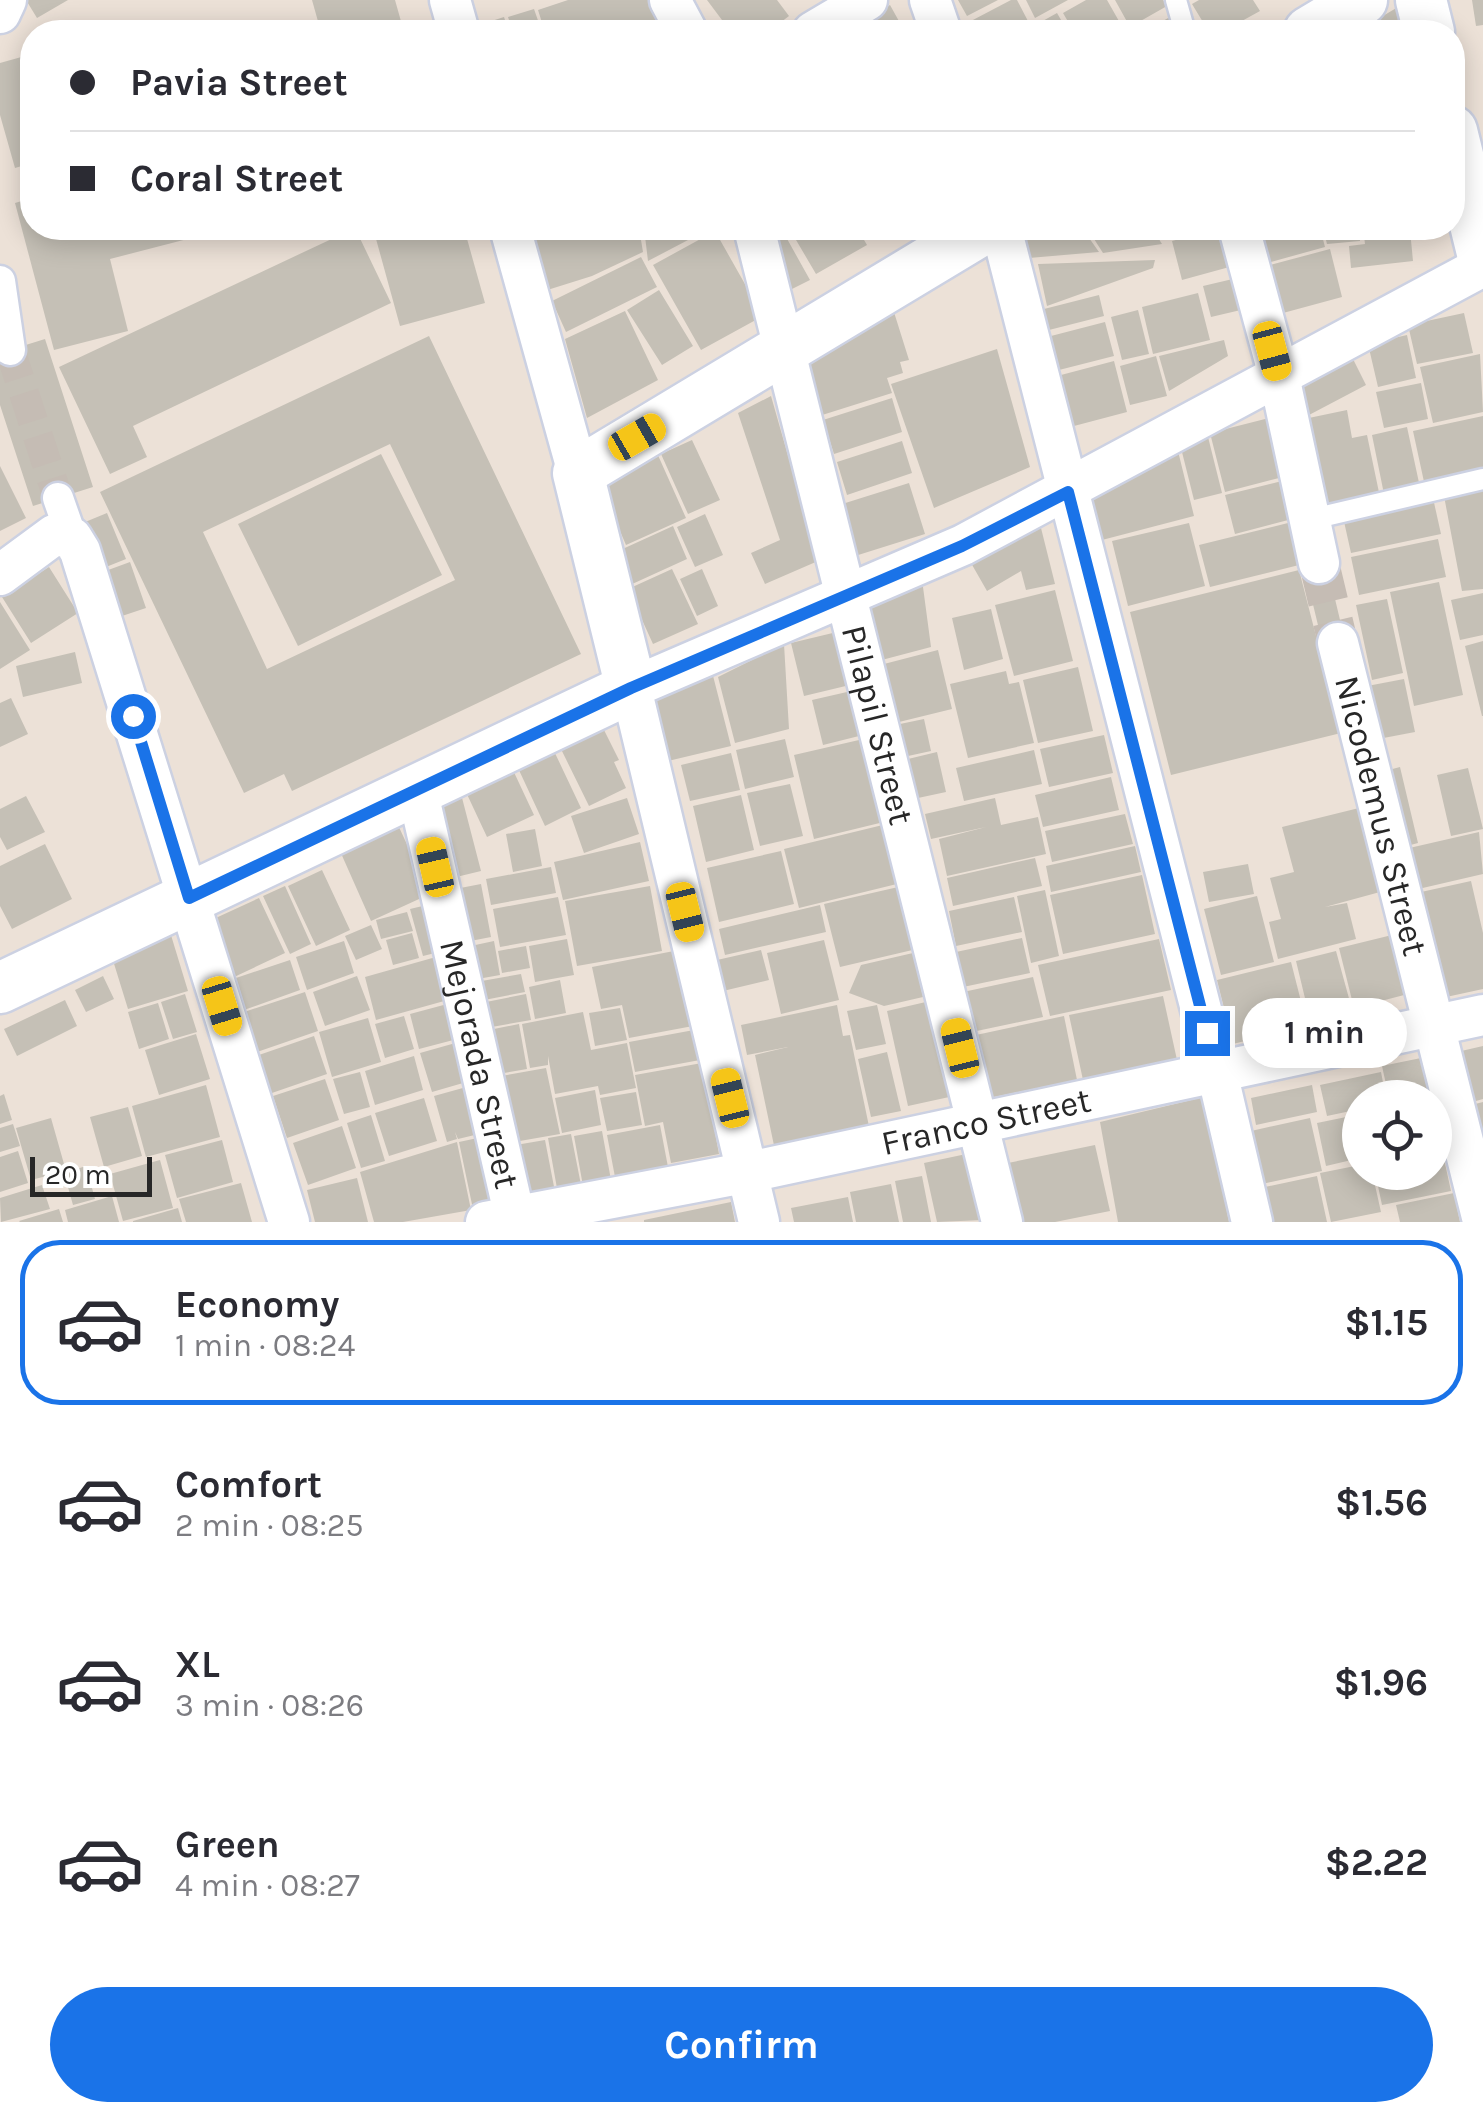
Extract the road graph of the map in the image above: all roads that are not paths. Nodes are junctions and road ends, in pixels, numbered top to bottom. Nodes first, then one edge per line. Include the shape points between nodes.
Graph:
1 (6, 0) edge
2 (867, 0) edge
3 (1362, 0) edge
4 (0, 13) edge
5 (833, 20) edge
6 (1329, 20) edge
7 (1465, 184) edge
8 (513, 240) edge
9 (757, 240) edge
10 (965, 240) edge
11 (1004, 240) edge
12 (1242, 240) edge
13 (1483, 257) edge
14 (1483, 266) edge
15 (0, 282) edge
16 (786, 349) junction
17 (10, 350) dead end
18 (1279, 376) junction
19 (578, 473) junction
20 (1483, 479) edge
21 (1068, 492) junction
22 (58, 498) tunnel mouth
23 (1308, 520) junction
24 (72, 538) junction
25 (1319, 563) tunnel mouth
26 (0, 575) edge
27 (847, 594) junction
28 (1338, 642) tunnel mouth
29 (631, 688) junction
30 (417, 789) junction
31 (189, 898) junction
32 (0, 988) edge
33 (1483, 1016) edge
34 (1432, 1026) junction
35 (1217, 1072) junction
36 (979, 1124) junction
37 (749, 1172) junction
38 (506, 1220) edge
39 (289, 1222) edge
40 (759, 1222) edge
41 (1002, 1222) edge
42 (1252, 1222) edge
43 (1483, 1222) edge

1 - 4 street
2 - 5 street
3 - 6 street
7 - 13 street
8 - 19 street
9 - 16 street, Pilapil Street
10 - 16 street
11 - 21 street
12 - 18 street
14 - 18 street
15 - 17 street
16 - 19 street
16 - 27 street, Pilapil Street
18 - 21 street
18 - 23 street
19 - 29 street
20 - 23 lane
21 - 27 street
21 - 35 street
22 - 24 street
23 - 25 street
24 - 26 street via 54,535
24 - 31 street via 88,571
27 - 29 street
27 - 36 street, Pilapil Street
28 - 34 street, Nicodemus Street
29 - 30 street
29 - 37 street
30 - 31 street
30 - 38 street, Mejorada Street
31 - 32 street
31 - 39 street
33 - 34 street, Franco Street
34 - 35 street, Franco Street
34 - 43 street, Nicodemus Street
35 - 36 street, Franco Street
35 - 42 street
36 - 37 street, Franco Street
36 - 41 street, Pilapil Street
37 - 38 street, Franco Street
37 - 40 street

